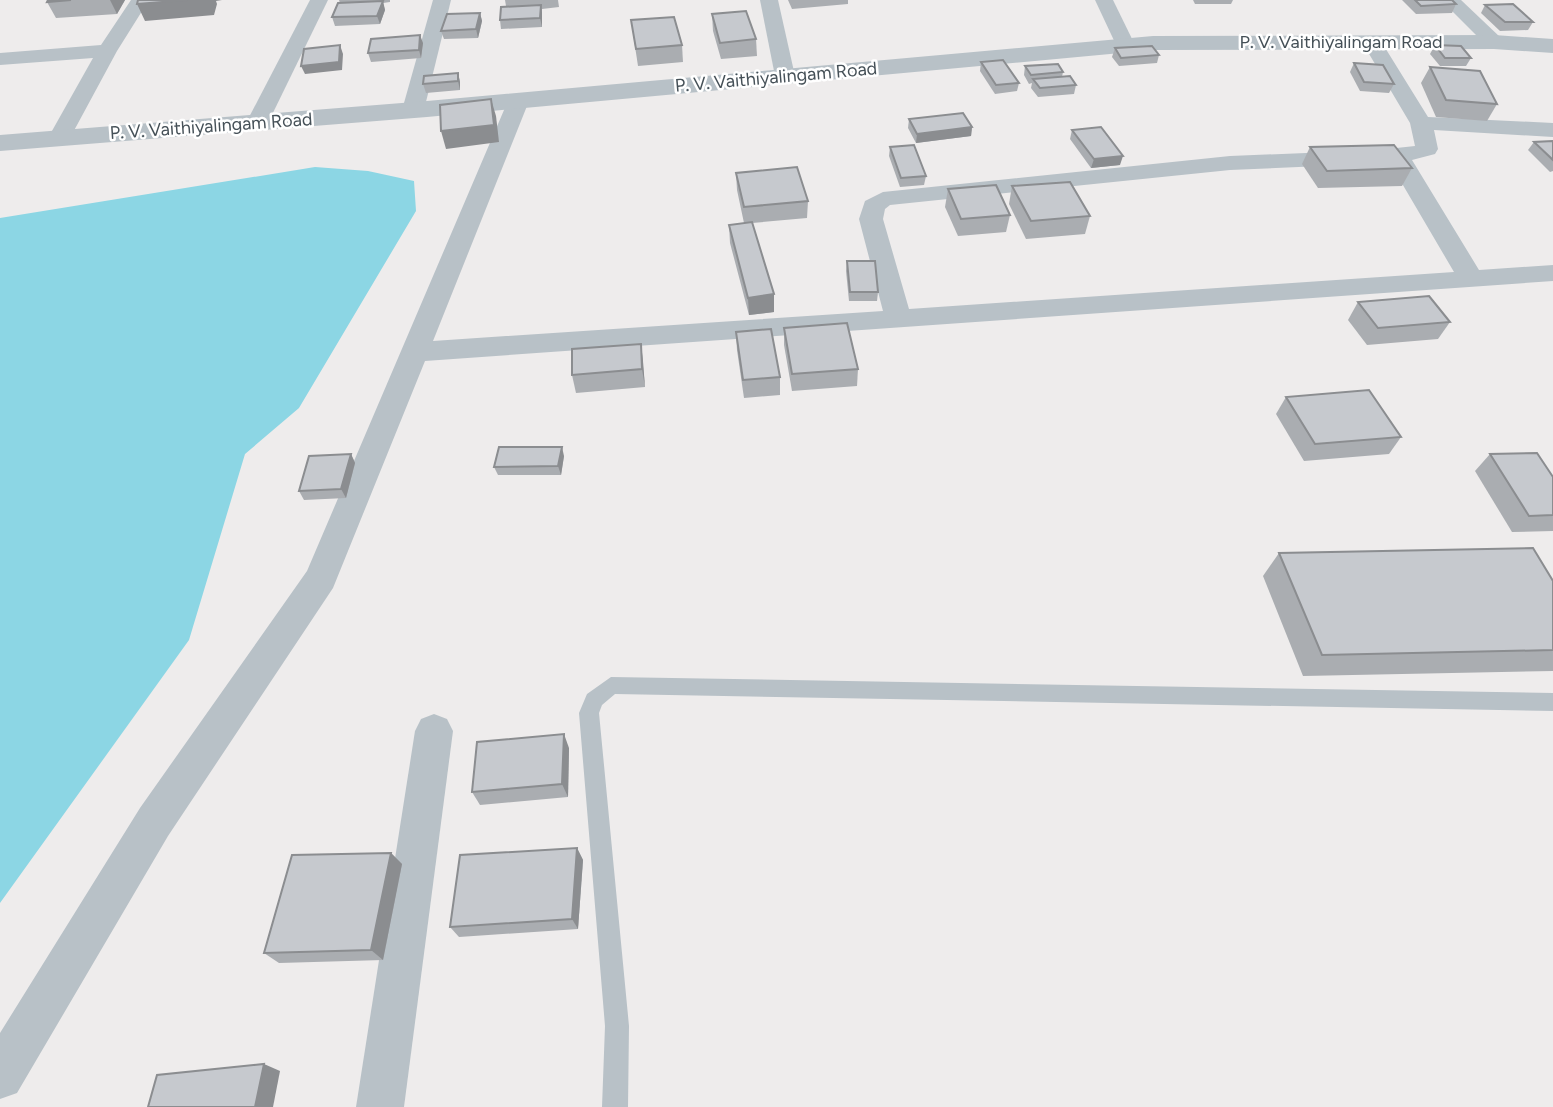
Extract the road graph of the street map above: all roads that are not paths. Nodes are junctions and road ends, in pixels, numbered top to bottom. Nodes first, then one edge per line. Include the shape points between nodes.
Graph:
1 (140, 0) edge
2 (319, 0) edge
3 (442, 0) edge
4 (769, 0) edge
5 (1104, 0) edge
6 (1450, 0) edge
7 (1372, 42) junction
8 (1494, 42) junction
9 (1125, 46) junction
10 (1553, 46) edge
11 (107, 51) junction
12 (0, 59) edge
13 (785, 76) junction
14 (518, 101) junction
15 (413, 110) junction
16 (257, 123) junction
17 (1421, 123) junction
18 (1553, 130) edge
19 (59, 138) junction
20 (0, 143) edge
21 (1397, 155) junction
22 (1553, 273) edge
23 (1471, 278) junction
24 (898, 318) junction
25 (416, 352) junction
26 (1553, 702) edge
27 (434, 731) dead end
28 (0, 1076) edge
29 (380, 1107) edge
30 (615, 1107) edge

1 - 11 street
2 - 16 street
3 - 15 street
4 - 13 street
5 - 9 street
6 - 8 street
7 - 8 street, P. V. Vaithiyalingam Road
7 - 9 street, P. V. Vaithiyalingam Road
7 - 17 street
8 - 10 street, P. V. Vaithiyalingam Road
9 - 13 street, P. V. Vaithiyalingam Road
11 - 12 street
11 - 19 street
13 - 14 street, P. V. Vaithiyalingam Road
14 - 15 street, P. V. Vaithiyalingam Road
14 - 25 street
15 - 16 street, P. V. Vaithiyalingam Road
16 - 19 street, P. V. Vaithiyalingam Road
17 - 18 street
17 - 21 street via 1427,149
19 - 20 street, P. V. Vaithiyalingam Road
21 - 23 street
21 - 24 street via 1240,163 883,199 874,206 872,219
22 - 23 street
23 - 24 street
24 - 25 street via 749,336
25 - 28 street via 321,578 155,822
26 - 30 lane via 611,685 594,700 589,713 617,1027
27 - 29 street

